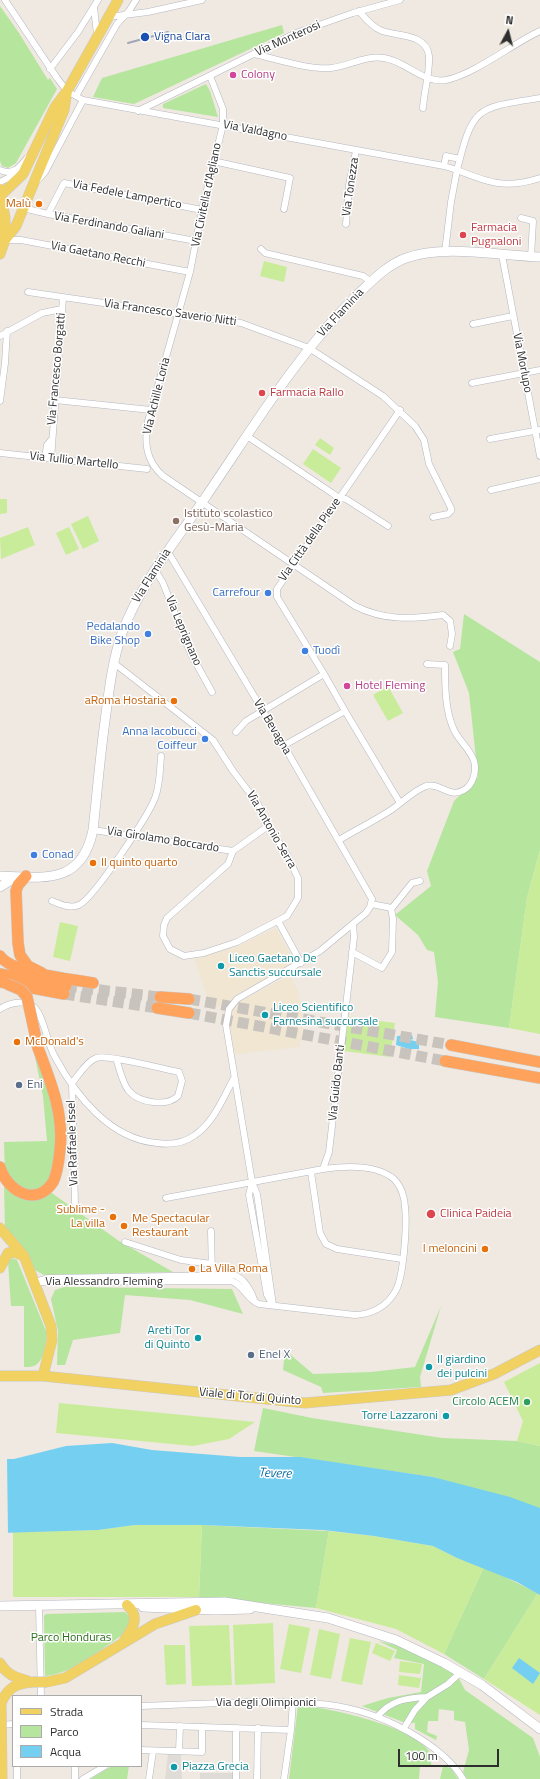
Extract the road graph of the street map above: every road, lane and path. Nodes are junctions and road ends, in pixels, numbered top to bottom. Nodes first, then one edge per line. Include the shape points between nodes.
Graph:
1 (5, 0) edge
2 (98, 0) edge
3 (118, 0) edge
4 (136, 0) edge
5 (202, 0) edge
6 (400, 0) edge
7 (94, 7) junction
8 (359, 11) junction
9 (125, 15) junction
10 (108, 18) junction
11 (540, 31) edge
12 (98, 36) junction
13 (254, 54) junction
14 (50, 69) junction
15 (210, 76) junction
16 (427, 78) junction
17 (72, 93) junction
18 (540, 98) edge
19 (83, 100) junction
20 (423, 108) dead end
21 (138, 111) junction
22 (223, 125) junction
23 (36, 147) junction
24 (356, 151) junction
25 (460, 158) junction
26 (213, 161) junction
27 (444, 166) junction
28 (0, 170) edge
29 (457, 170) junction
30 (15, 171) junction
31 (540, 178) edge
32 (0, 182) edge
33 (31, 189) junction
34 (0, 193) edge
35 (23, 208) junction
36 (284, 209) dead end
37 (202, 210) junction
38 (48, 214) junction
39 (521, 218) dead end
40 (346, 224) dead end
41 (5, 240) junction
42 (196, 241) junction
43 (261, 249) dead end
44 (445, 252) junction
45 (0, 254) edge
46 (502, 255) junction
47 (535, 257) edge
48 (190, 272) junction
49 (371, 282) junction
50 (28, 292) dead end
51 (63, 298) junction
52 (62, 309) junction
53 (180, 314) junction
54 (513, 316) junction
55 (473, 324) dead end
56 (7, 331) junction
57 (0, 336) edge
58 (309, 348) junction
59 (540, 370) edge
60 (524, 373) junction
61 (472, 383) dead end
62 (55, 400) junction
63 (0, 401) edge
64 (151, 410) junction
65 (400, 410) junction
66 (537, 431) edge
67 (247, 436) junction
68 (490, 439) dead end
69 (0, 453) edge
70 (540, 456) edge
71 (48, 459) junction
72 (147, 469) dead end
73 (540, 479) edge
74 (491, 490) dead end
75 (339, 498) junction
76 (202, 502) junction
77 (433, 516) dead end
78 (388, 526) dead end
79 (168, 552) junction
80 (294, 564) junction
81 (155, 570) junction
82 (450, 646) dead end
83 (114, 662) junction
84 (427, 664) dead end
85 (324, 674) junction
86 (212, 692) dead end
87 (262, 711) junction
88 (345, 711) junction
89 (236, 732) dead end
90 (284, 746) junction
91 (161, 756) dead end
92 (400, 803) junction
93 (268, 826) junction
94 (93, 830) junction
95 (133, 835) junction
96 (339, 840) junction
97 (233, 851) junction
98 (0, 876) edge
99 (21, 876) junction
100 (420, 881) dead end
101 (0, 887) edge
102 (52, 901) dead end
103 (371, 904) junction
104 (391, 908) junction
105 (278, 922) junction
106 (353, 925) junction
107 (352, 952) junction
108 (0, 956) edge
109 (301, 962) junction
110 (42, 973) junction
111 (0, 974) edge
112 (4, 983) edge
113 (93, 983) dead end
114 (160, 997) tunnel mouth
115 (189, 999) tunnel mouth
116 (157, 1008) tunnel mouth
117 (0, 1009) edge
118 (189, 1013) tunnel mouth
119 (451, 1045) tunnel mouth
120 (116, 1060) junction
121 (445, 1061) tunnel mouth
122 (537, 1061) edge
123 (481, 1067) junction
124 (234, 1078) junction
125 (540, 1078) edge
126 (72, 1083) junction
127 (540, 1084) edge
128 (0, 1167) edge
129 (322, 1169) junction
130 (311, 1172) junction
131 (252, 1182) junction
132 (166, 1198) dead end
133 (75, 1203) dead end
134 (0, 1228) edge
135 (211, 1231) dead end
136 (125, 1242) dead end
137 (24, 1256) junction
138 (402, 1259) junction
139 (212, 1264) junction
140 (0, 1268) edge
141 (212, 1275) junction
142 (35, 1282) junction
143 (255, 1302) junction
144 (273, 1306) junction
145 (540, 1350) edge
146 (0, 1376) edge
147 (43, 1376) junction
148 (127, 1605) junction
149 (0, 1606) edge
150 (40, 1606) junction
151 (261, 1608) junction
152 (196, 1610) junction
153 (122, 1644) junction
154 (0, 1663) edge
155 (461, 1672) junction
156 (34, 1682) junction
157 (0, 1687) edge
158 (41, 1695) edge
159 (427, 1697) junction
160 (293, 1701) junction
161 (1, 1703) edge
162 (142, 1706) edge
163 (377, 1717) junction
164 (12, 1724) edge
165 (0, 1725) edge
166 (142, 1725) edge
167 (180, 1726) junction
168 (202, 1727) junction
169 (236, 1728) junction
170 (258, 1728) junction
171 (404, 1728) junction
172 (540, 1729) edge
173 (291, 1730) junction
174 (142, 1750) edge
175 (153, 1751) junction
176 (179, 1751) junction
177 (17, 1767) edge
178 (75, 1767) edge
179 (103, 1767) edge
180 (2, 1779) edge
181 (17, 1779) edge
182 (75, 1779) edge
183 (83, 1779) edge
184 (149, 1779) edge
185 (236, 1779) edge
186 (257, 1779) edge
187 (284, 1779) edge
188 (462, 1779) edge

1 - 14 street
2 - 7 street
3 - 10 main road
4 - 9 street
5 - 9 street
6 - 8 street, Via Monterosi
7 - 12 street
7 - 14 street
8 - 13 street, Via Monterosi via 296,34
8 - 16 street via 378,29 410,36 424,45 429,56
9 - 10 street
9 - 17 street
10 - 12 main road
11 - 16 street via 457,76 442,80
12 - 17 main road
13 - 15 street, Via Monterosi
13 - 16 street via 325,68 341,66 364,58 384,58 402,64
14 - 17 street
15 - 21 street, Via Monterosi
15 - 22 street, Via Civitella d'Agliano via 223,109
16 - 20 street
17 - 19 street, Via Valdagno
17 - 23 main road via 55,107
17 - 33 main road
18 - 25 street via 494,106 482,111 472,123
19 - 21 street, Via Valdagno
19 - 33 street via 45,172
21 - 22 street, Via Valdagno
22 - 24 street, Via Valdagno
22 - 26 street, Via Civitella d'Agliano
23 - 30 street
23 - 34 main road via 23,174
24 - 27 street, Via Valdagno
24 - 40 street, Via Tonezza via 349,185
25 - 27 street via 446,156
25 - 29 street
26 - 36 street via 290,178
26 - 37 street, Via Civitella d'Agliano
27 - 29 street, Via Valdagno
28 - 30 street
29 - 31 street, Via Valdagno via 505,185
29 - 44 street
30 - 32 street
33 - 35 main road
34 - 41 main road via 5,218
35 - 38 street, Via Ferdinando Galiani
35 - 41 main road via 14,230
37 - 38 street, Via Fedele Lampertico via 64,183
37 - 42 street, Via Civitella d'Agliano
38 - 42 street, Via Ferdinando Galiani
39 - 47 street via 533,221
41 - 45 main road
41 - 48 street, Via Gaetano Recchi via 21,240
42 - 48 street, Via Civitella d'Agliano
43 - 49 street, Via Flaminia via 265,253 362,276
44 - 46 street, Via Flaminia
44 - 49 street, Via Flaminia via 405,258 386,268
46 - 47 street, Via Flaminia
46 - 54 street, Via Morlupo
48 - 53 street, Via Civitella d'Agliano
49 - 58 street, Via Flaminia
50 - 51 street, Via Francesco Saverio Nitti
51 - 52 street, Via Francesco Borgatti
51 - 53 street, Via Francesco Saverio Nitti
52 - 56 street via 42,313
52 - 62 street, Via Francesco Borgatti
53 - 58 street, Via Francesco Saverio Nitti via 248,324
53 - 64 street, Via Achille Loria
54 - 55 street, Via Morlupo
54 - 60 street, Via Morlupo
56 - 57 street
56 - 63 street via 6,363
58 - 65 street, Via Francesco Saverio Nitti
58 - 67 street, Via Flaminia
59 - 60 street
60 - 61 street
60 - 66 street, Via Morlupo
62 - 64 street
62 - 71 street, Via Francesco Borgatti via 51,440 46,445
64 - 76 street, Via Achille Loria via 146,439 151,462 163,476
65 - 75 street, Via Città della Pieve
65 - 77 street, Via Francesco Saverio Nitti via 421,435 429,464 451,508 448,514
66 - 68 street
66 - 70 street, Via Morlupo
67 - 75 street
67 - 76 street, Via Flaminia
69 - 71 street, Via Tullio Martello
71 - 72 street, Via Tullio Martello
73 - 74 street
75 - 78 street via 346,499
75 - 80 street, Via Città della Pieve
76 - 79 street, Via Flaminia
76 - 80 street, Via Achille Loria
79 - 81 street, Via Flaminia
79 - 87 street, Via Bevagna
80 - 82 street, Via Achille Loria via 348,602 374,614 407,619 443,615 450,621
80 - 85 street, Via Città della Pieve via 278,586 277,597
81 - 83 street, Via Flaminia via 134,604
81 - 86 street, Via Leprignano via 163,583 191,654
83 - 93 street, Via Antonio Serra via 213,740 258,804
83 - 94 street, Via Flaminia via 103,733
84 - 92 street via 445,664 451,721 474,760 474,777 467,788 457,793 430,786
85 - 87 street
85 - 88 street, Via Città della Pieve
87 - 89 street via 246,721
87 - 90 street, Via Bevagna
88 - 90 street
88 - 92 street
90 - 96 street, Via Bevagna
91 - 95 street via 155,799
92 - 96 street
93 - 97 street
93 - 105 street, Via Antonio Serra via 286,853 298,883 296,904 287,916
94 - 95 street, Via Girolamo Boccardo
94 - 99 street, Via Flaminia via 86,853 73,868 57,875
95 - 97 street, Via Girolamo Boccardo
95 - 102 street via 81,904 71,906
96 - 103 street, Via Bevagna via 371,896
97 - 105 street, Via Antonio Serra via 228,864 167,918 163,933 167,946 177,954 191,956 237,942
98 - 99 street, Via Flaminia
99 - 101 street
99 - 110 highway via 17,889 18,947 25,963
100 - 104 street via 412,883
103 - 104 street
103 - 106 street
104 - 107 street via 392,952 382,968
105 - 109 street
106 - 107 street, Via Guido Banti
106 - 109 street via 320,951
107 - 129 street, Via Guido Banti via 330,1152
108 - 110 highway via 11,966
109 - 124 street via 231,1005 226,1025
110 - 113 highway
111 - 112 highway, bridge via 65,990
112 - 128 highway, bridge via 20,990 27,997 38,1048 54,1089 60,1117 60,1147 56,1175 51,1184 42,1191 26,1194 15,1190 9,1185
114 - 115 highway
116 - 118 highway
117 - 126 street via 16,1003 25,1003 35,1008 53,1054
119 - 122 highway
120 - 120 street via 179,1072 182,1081 178,1096 167,1101 151,1102 136,1096 128,1090
120 - 126 street via 101,1057 92,1060
121 - 123 highway
123 - 125 highway
123 - 127 highway
124 - 126 street via 217,1110 204,1127 190,1138 170,1144 145,1141 119,1132 98,1114
124 - 131 street
126 - 133 street, Via Raffaele Issel
129 - 130 street
129 - 138 street via 372,1169 398,1184 406,1208
130 - 131 street
130 - 138 street via 320,1233 326,1244 337,1250
131 - 132 street
131 - 144 street via 249,1195 267,1295
134 - 137 main road
135 - 139 street
136 - 139 street via 181,1260
137 - 140 main road via 14,1252 8,1253
137 - 142 main road
138 - 144 street via 401,1276 396,1290 386,1303 373,1312 347,1315
139 - 141 street
141 - 142 street, Via Alessandro Fleming via 49,1278
141 - 143 street, Via Alessandro Fleming via 239,1277 253,1295
142 - 143 street, Via Alessandro Fleming via 232,1281
142 - 147 main road via 52,1330 52,1343
143 - 144 street
145 - 147 main road, Viale di Tor di Quinto via 480,1380 450,1390 305,1403
146 - 147 main road, Viale di Tor di Quinto
148 - 150 street
148 - 151 street via 225,1602
148 - 152 street
148 - 153 main road via 133,1611 135,1622
149 - 150 street
150 - 158 street
151 - 152 street
151 - 155 street via 312,1615 360,1627 402,1642
152 - 153 main road via 155,1624
153 - 156 main road, bridge via 65,1678
154 - 156 main road via 11,1676
155 - 159 street
155 - 172 street
156 - 161 main road via 11,1687
157 - 161 main road
159 - 163 street via 392,1703
159 - 171 street
160 - 162 street, Via degli Olimpionici
160 - 163 street, Via degli Olimpionici via 336,1705
160 - 173 street
161 - 180 main road, bridge
163 - 171 street, Via degli Olimpionici
164 - 165 street
166 - 167 street
167 - 168 street
167 - 176 street
168 - 169 street
168 - 176 street via 202,1752
169 - 170 street
169 - 185 street
170 - 173 street
170 - 186 street
171 - 188 street, Via degli Olimpionici via 437,1751 457,1770
173 - 187 street
174 - 175 street
175 - 176 street
175 - 184 street
177 - 181 street
178 - 182 street
179 - 183 street

